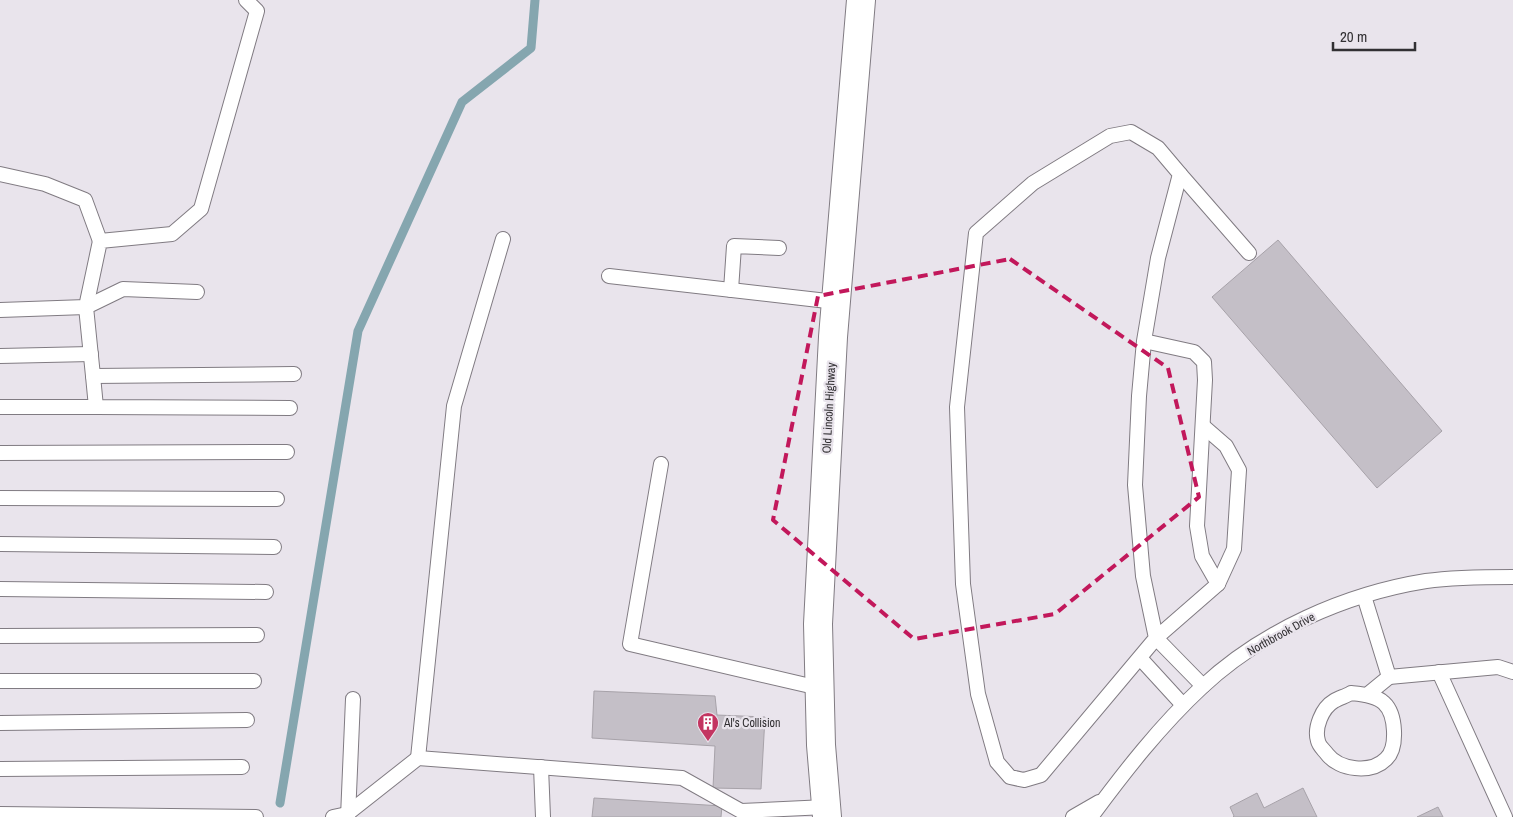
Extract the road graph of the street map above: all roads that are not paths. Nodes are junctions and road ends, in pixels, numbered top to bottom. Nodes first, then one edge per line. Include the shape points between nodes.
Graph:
1 (246, 0) edge
2 (861, 0) edge
3 (0, 174) edge
4 (1180, 174) junction
5 (503, 239) dead end
6 (100, 241) junction
7 (779, 248) dead end
8 (1249, 253) dead end
9 (609, 276) dead end
10 (731, 290) junction
11 (197, 292) dead end
12 (836, 302) junction
13 (86, 307) junction
14 (0, 310) edge
15 (1144, 341) junction
16 (91, 354) junction
17 (0, 356) edge
18 (294, 374) dead end
19 (93, 376) junction
20 (0, 407) edge
21 (96, 407) junction
22 (290, 408) dead end
23 (1203, 426) junction
24 (287, 452) dead end
25 (0, 453) edge
26 (661, 464) dead end
27 (0, 498) edge
28 (277, 499) dead end
29 (0, 544) edge
30 (274, 547) dead end
31 (1513, 577) edge
32 (1218, 584) junction
33 (0, 589) edge
34 (266, 592) dead end
35 (1364, 596) junction
36 (0, 636) edge
37 (257, 636) dead end
38 (1156, 638) junction
39 (1140, 658) junction
40 (1439, 672) junction
41 (1513, 672) edge
42 (1389, 677) junction
43 (0, 681) edge
44 (254, 681) dead end
45 (1203, 686) junction
46 (818, 688) junction
47 (1368, 695) junction
48 (353, 699) dead end
49 (1183, 705) junction
50 (247, 720) dead end
51 (0, 723) edge
52 (418, 758) junction
53 (242, 766) dead end
54 (541, 767) junction
55 (0, 770) edge
56 (1106, 797) junction
57 (0, 814) edge
58 (830, 814) edge
59 (347, 816) edge
60 (256, 817) edge
61 (333, 817) edge
62 (543, 817) edge
63 (1074, 817) edge
64 (1091, 817) edge
65 (1506, 817) edge

1 - 6 lane via 257,11 201,208 172,234
2 - 12 main road, Old Lincoln Highway
3 - 6 lane via 45,184 85,200
4 - 8 lane
4 - 15 lane via 1158,258
4 - 39 lane via 1158,148 1131,132 1110,136 1033,182 976,233 956,407 963,584 978,694 997,762 1010,777 1024,780 1041,775
5 - 52 lane via 454,406
6 - 13 lane
7 - 10 lane via 734,246
9 - 10 lane
10 - 12 lane
11 - 13 lane via 123,289
12 - 46 main road, Old Lincoln Highway via 821,554
13 - 14 lane
13 - 16 lane
15 - 23 lane via 1194,352 1204,362
15 - 38 lane via 1138,396 1135,485 1143,576
16 - 17 lane
16 - 19 lane
18 - 19 lane
19 - 21 lane
20 - 21 lane
21 - 22 lane
23 - 32 lane via 1197,526 1202,556
23 - 32 lane via 1226,446 1239,470 1234,549
24 - 25 lane
26 - 46 lane via 630,644
27 - 28 lane
29 - 30 lane
31 - 35 lane, Northbrook Drive via 1426,581
32 - 38 lane
33 - 34 lane
35 - 42 lane
35 - 45 lane, Northbrook Drive via 1300,621 1261,643
36 - 37 lane
38 - 39 lane
38 - 45 lane
39 - 49 lane
40 - 41 lane via 1498,667
40 - 42 lane
40 - 65 lane
42 - 47 lane
43 - 44 lane
45 - 49 lane, Northbrook Drive
46 - 58 main road, Old Lincoln Highway
47 - 47 lane via 1351,694 1333,701 1318,724 1318,742 1329,757 1347,767 1375,766 1386,759 1394,740 1393,720 1384,703
48 - 59 lane
49 - 56 lane, Northbrook Drive
50 - 51 lane
52 - 54 lane
52 - 59 lane
53 - 55 lane
54 - 58 lane via 682,778 740,811
54 - 62 lane
56 - 63 lane, Northbrook Drive
56 - 64 lane, Northbrook Drive
57 - 60 lane
59 - 61 lane

